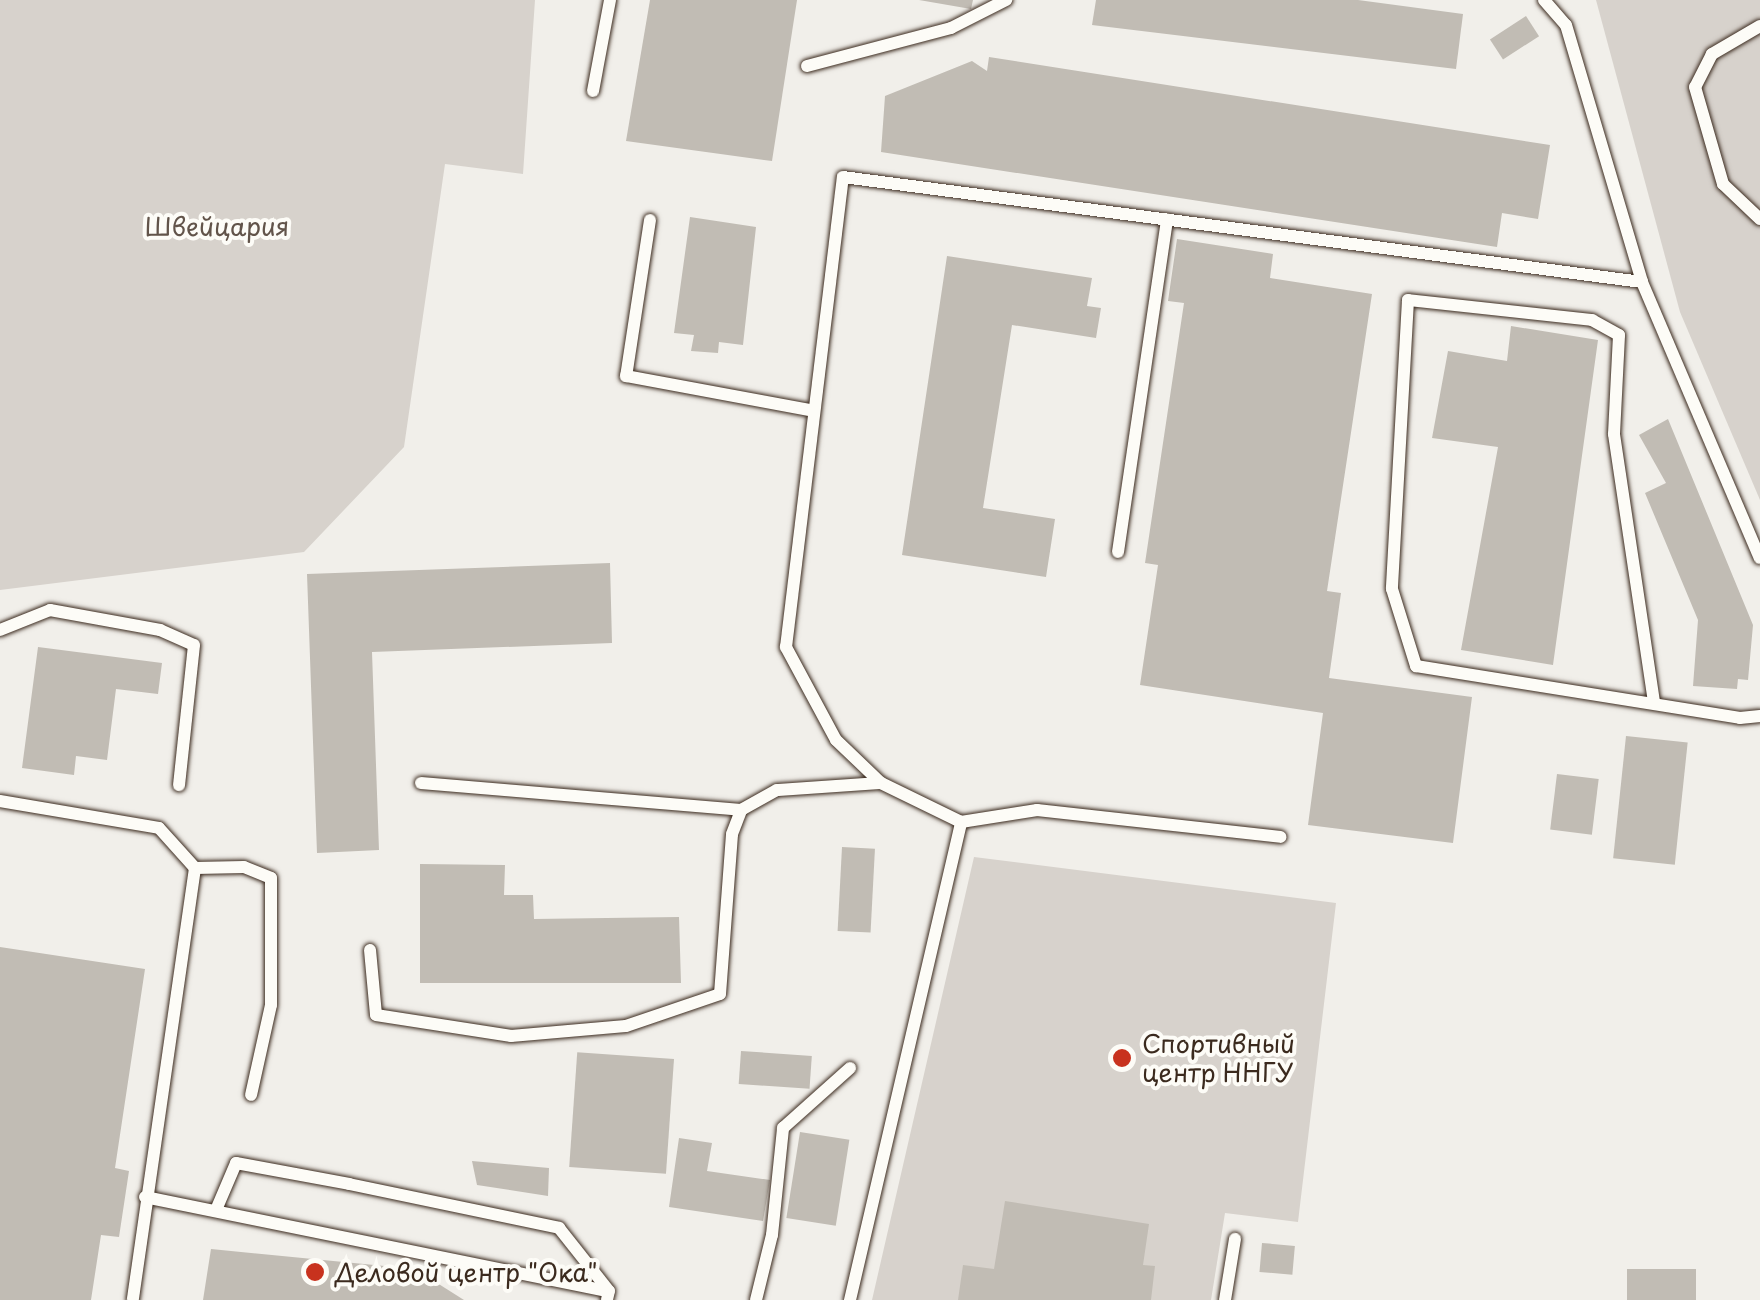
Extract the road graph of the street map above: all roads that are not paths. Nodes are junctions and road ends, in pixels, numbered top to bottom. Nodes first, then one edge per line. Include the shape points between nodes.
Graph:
1 (610, 0) edge
2 (1006, 0) edge
3 (1544, 0) edge
4 (1760, 26) edge
5 (808, 66) dead end
6 (593, 91) dead end
7 (1760, 219) edge
8 (650, 220) dead end
9 (1167, 220) junction
10 (1642, 282) junction
11 (809, 410) junction
12 (1118, 552) dead end
13 (1760, 558) edge
14 (0, 630) edge
15 (1654, 702) junction
16 (1760, 716) edge
17 (421, 782) dead end
18 (881, 783) junction
19 (179, 785) dead end
20 (0, 800) edge
21 (741, 810) junction
22 (961, 822) junction
23 (1282, 838) dead end
24 (195, 868) junction
25 (370, 950) dead end
26 (850, 1068) dead end
27 (251, 1095) dead end
28 (145, 1198) junction
29 (216, 1210) junction
30 (1235, 1239) dead end
31 (608, 1295) edge
32 (133, 1300) edge
33 (756, 1300) edge
34 (850, 1300) edge
35 (1224, 1300) edge

1 - 6 lane
2 - 5 lane via 950,28
3 - 10 lane via 1566,25
4 - 7 lane via 1712,54 1696,87 1723,184
8 - 11 lane via 626,376
9 - 10 lane
9 - 11 lane via 843,177
9 - 12 lane
10 - 13 lane
11 - 18 lane via 786,647 836,740
14 - 19 lane via 50,610 160,630 194,645
15 - 15 lane via 1614,434 1618,334 1592,320 1408,300 1392,589 1416,666
15 - 16 lane
17 - 21 lane
18 - 21 lane via 777,790
18 - 22 lane
20 - 24 lane via 158,828
21 - 25 lane via 732,834 720,994 626,1026 510,1036 376,1015
22 - 23 lane via 1037,810
22 - 34 lane
24 - 27 lane via 244,867 271,878 271,1004
24 - 28 lane
26 - 33 lane via 782,1128 772,1235
28 - 29 lane
28 - 32 lane
29 - 31 lane
29 - 31 lane via 236,1162 560,1228
30 - 35 lane

